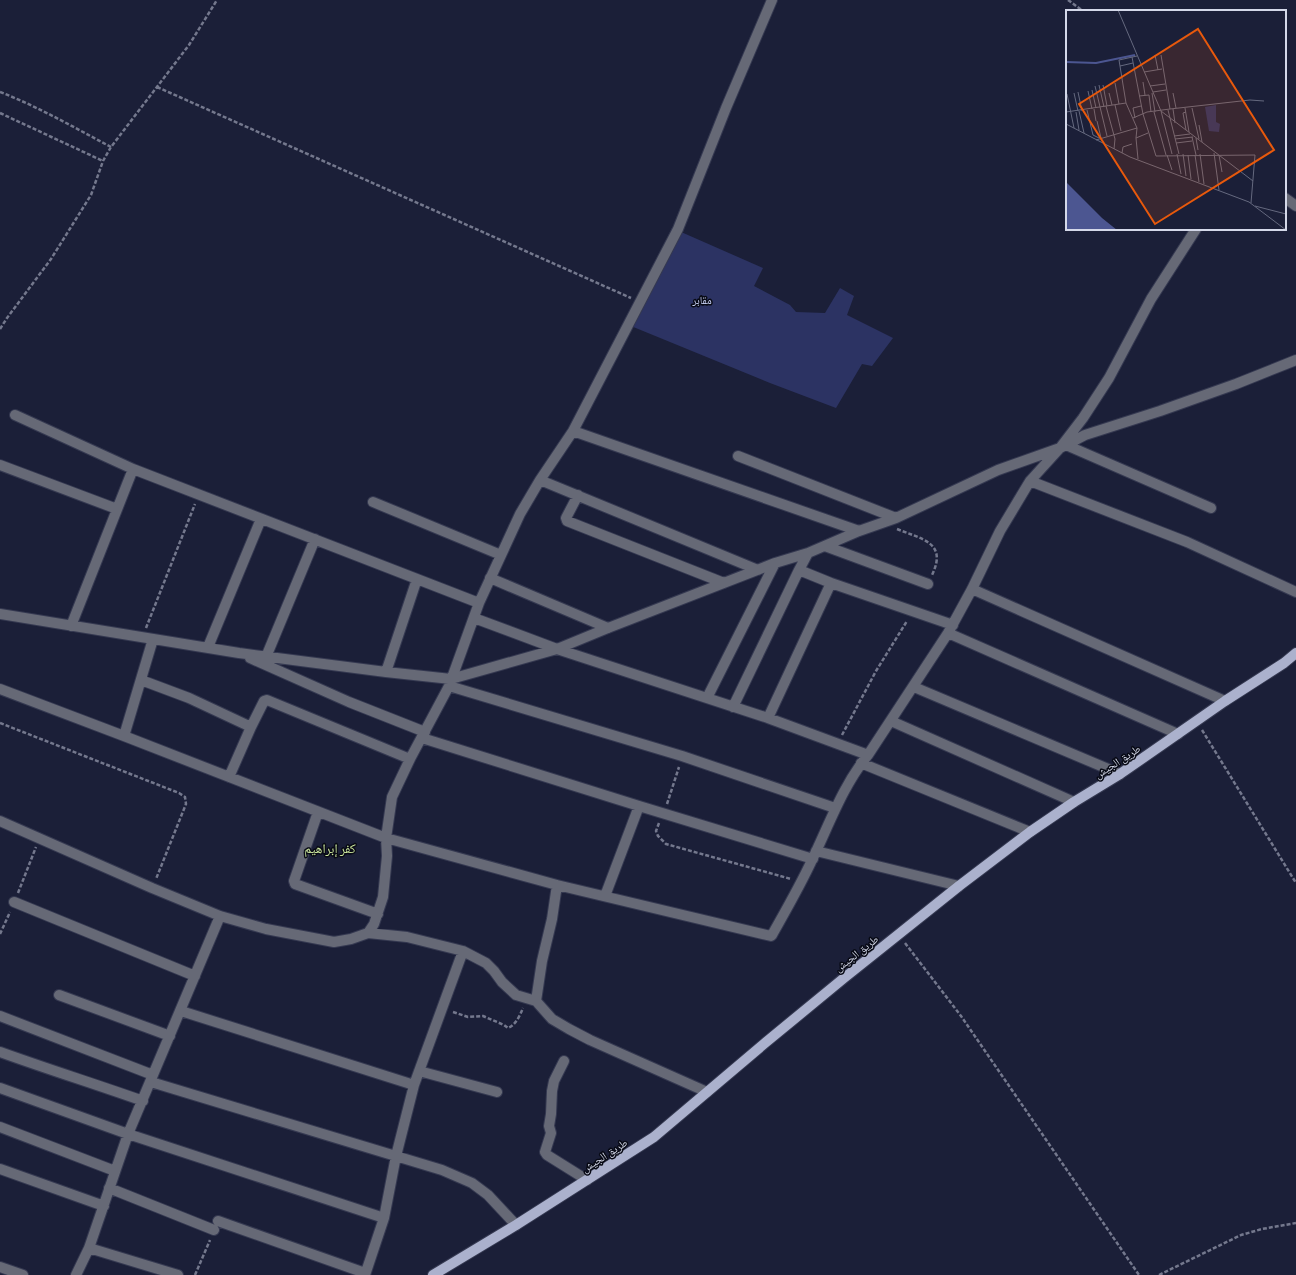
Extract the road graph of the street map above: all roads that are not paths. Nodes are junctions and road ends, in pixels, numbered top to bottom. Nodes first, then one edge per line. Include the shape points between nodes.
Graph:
1 (772, 0) edge
2 (1286, 199) edge
3 (1296, 206) edge
4 (1195, 230) edge
5 (1296, 360) edge
6 (15, 415) dead end
7 (573, 431) junction
8 (1063, 446) junction
9 (738, 456) dead end
10 (0, 465) edge
11 (133, 469) junction
12 (540, 480) junction
13 (1030, 481) junction
14 (578, 496) junction
15 (373, 502) dead end
16 (1210, 508) dead end
17 (117, 509) junction
18 (896, 518) junction
19 (261, 519) junction
20 (859, 531) junction
21 (315, 539) junction
22 (826, 546) junction
23 (808, 554) junction
24 (501, 556) junction
25 (775, 563) junction
26 (758, 570) junction
27 (798, 570) junction
28 (490, 578) junction
29 (417, 579) junction
30 (724, 583) junction
31 (832, 583) junction
32 (928, 584) road end
33 (972, 589) junction
34 (1296, 592) edge
35 (479, 603) junction
36 (0, 614) edge
37 (474, 618) junction
38 (71, 626) junction
39 (608, 628) junction
40 (951, 629) junction
41 (153, 639) junction
42 (208, 647) junction
43 (557, 649) junction
44 (239, 653) junction
45 (1296, 653) edge
46 (266, 656) junction
47 (386, 672) junction
48 (140, 680) junction
49 (450, 682) junction
50 (914, 687) junction
51 (0, 689) edge
52 (707, 698) junction
53 (1225, 701) junction
54 (733, 707) junction
55 (768, 718) junction
56 (891, 721) junction
57 (251, 727) junction
58 (1178, 734) junction
59 (423, 735) junction
60 (124, 736) junction
61 (868, 755) junction
62 (410, 759) junction
63 (861, 764) junction
64 (1120, 774) junction
65 (229, 777) junction
66 (1074, 802) junction
67 (639, 806) junction
68 (835, 808) junction
69 (318, 812) junction
70 (0, 821) edge
71 (1030, 832) junction
72 (386, 838) junction
73 (814, 855) junction
74 (558, 885) junction
75 (959, 886) junction
76 (605, 896) junction
77 (14, 902) road end
78 (378, 914) junction
79 (220, 916) junction
80 (368, 933) junction
81 (463, 951) junction
82 (195, 976) junction
83 (59, 996) dead end
84 (532, 1000) junction
85 (181, 1011) junction
86 (0, 1016) edge
87 (170, 1036) junction
88 (0, 1052) edge
89 (564, 1061) dead end
90 (419, 1072) junction
91 (152, 1079) junction
92 (414, 1085) junction
93 (0, 1088) edge
94 (496, 1092) dead end
95 (707, 1092) junction
96 (143, 1101) junction
97 (0, 1127) edge
98 (128, 1134) junction
99 (396, 1156) junction
100 (0, 1169) edge
101 (115, 1171) junction
102 (587, 1180) junction
103 (109, 1188) junction
104 (104, 1206) junction
105 (384, 1218) junction
106 (516, 1225) junction
107 (89, 1248) junction
108 (0, 1266) edge
109 (365, 1274) edge
110 (23, 1275) edge
111 (76, 1275) edge
112 (178, 1275) edge
113 (433, 1275) edge

1 - 7 street via 678,229
2 - 3 street
4 - 8 street via 1151,299 1109,378
5 - 8 street via 1236,384 1085,435
6 - 11 street
7 - 12 street
7 - 20 street
8 - 13 street
8 - 16 street
8 - 18 street via 998,470
9 - 18 street
10 - 17 street
11 - 17 street
11 - 19 street
12 - 14 street
12 - 24 street via 520,514
13 - 33 street via 1000,531
13 - 34 street via 1187,542
14 - 26 street
14 - 30 street via 566,518 567,521
15 - 24 street
17 - 38 street
18 - 20 street
19 - 21 street
19 - 42 street
20 - 22 street
21 - 29 street
21 - 46 street
22 - 23 street
22 - 32 street
23 - 25 street
23 - 27 street
24 - 28 street
25 - 26 street
25 - 52 street
26 - 30 street
27 - 31 street
27 - 54 street
28 - 35 street
28 - 39 street
29 - 35 street
29 - 47 street
30 - 39 street
31 - 40 street via 913,612
31 - 55 street
33 - 40 street
33 - 53 street
35 - 37 street
36 - 38 street
37 - 43 street
37 - 49 street
38 - 41 street
39 - 43 street
40 - 50 street
40 - 58 street
41 - 42 street
41 - 48 street
42 - 44 street
43 - 49 street
43 - 52 street
44 - 46 street
44 - 59 street
45 - 53 main road, طريق الجيش
46 - 47 street
47 - 49 street
48 - 57 street via 189,698
48 - 60 street
49 - 59 street
49 - 68 street
50 - 56 street
50 - 64 street
51 - 60 street
52 - 54 street
53 - 58 main road, طريق الجيش
54 - 55 street
55 - 61 street
56 - 61 street
56 - 66 street
57 - 62 street via 264,701 267,700
57 - 65 street
58 - 64 main road, طريق الجيش
59 - 62 street
59 - 67 street
60 - 65 street
61 - 63 street
62 - 72 street via 392,797
63 - 68 street
63 - 71 street
64 - 66 main road, طريق الجيش
65 - 69 street
66 - 71 main road, طريق الجيش
67 - 73 street
67 - 76 street
68 - 73 street
69 - 72 street
69 - 78 street via 295,884
70 - 79 street
71 - 75 main road, طريق الجيش
72 - 74 street
72 - 78 street via 384,897
73 - 75 street
73 - 76 street via 771,936
74 - 76 street
74 - 84 street
75 - 95 main road, طريق الجيش via 813,1002
77 - 82 street
78 - 80 street
79 - 80 street via 266,929 334,942
79 - 82 street
80 - 81 street via 407,937
81 - 84 street via 486,963 508,989
81 - 90 street
82 - 85 street
83 - 87 street
84 - 95 street via 552,1019 576,1033
85 - 87 street
85 - 92 street
86 - 91 street
87 - 91 street
88 - 96 street
89 - 102 street via 554,1080 550,1126 552,1133 545,1152
90 - 92 street
90 - 94 street
91 - 96 street
91 - 99 street
92 - 99 street
93 - 98 street
95 - 102 main road, طريق الجيش via 654,1137
96 - 98 street
97 - 101 street
98 - 101 street
98 - 105 street
99 - 105 street
99 - 106 street via 442,1170 472,1183 488,1195
100 - 104 street
101 - 103 street
102 - 106 main road, طريق الجيش
103 - 104 street
103 - 109 street
104 - 107 street
105 - 109 street
106 - 113 main road, طريق الجيش
107 - 111 street
107 - 112 street
108 - 110 street

